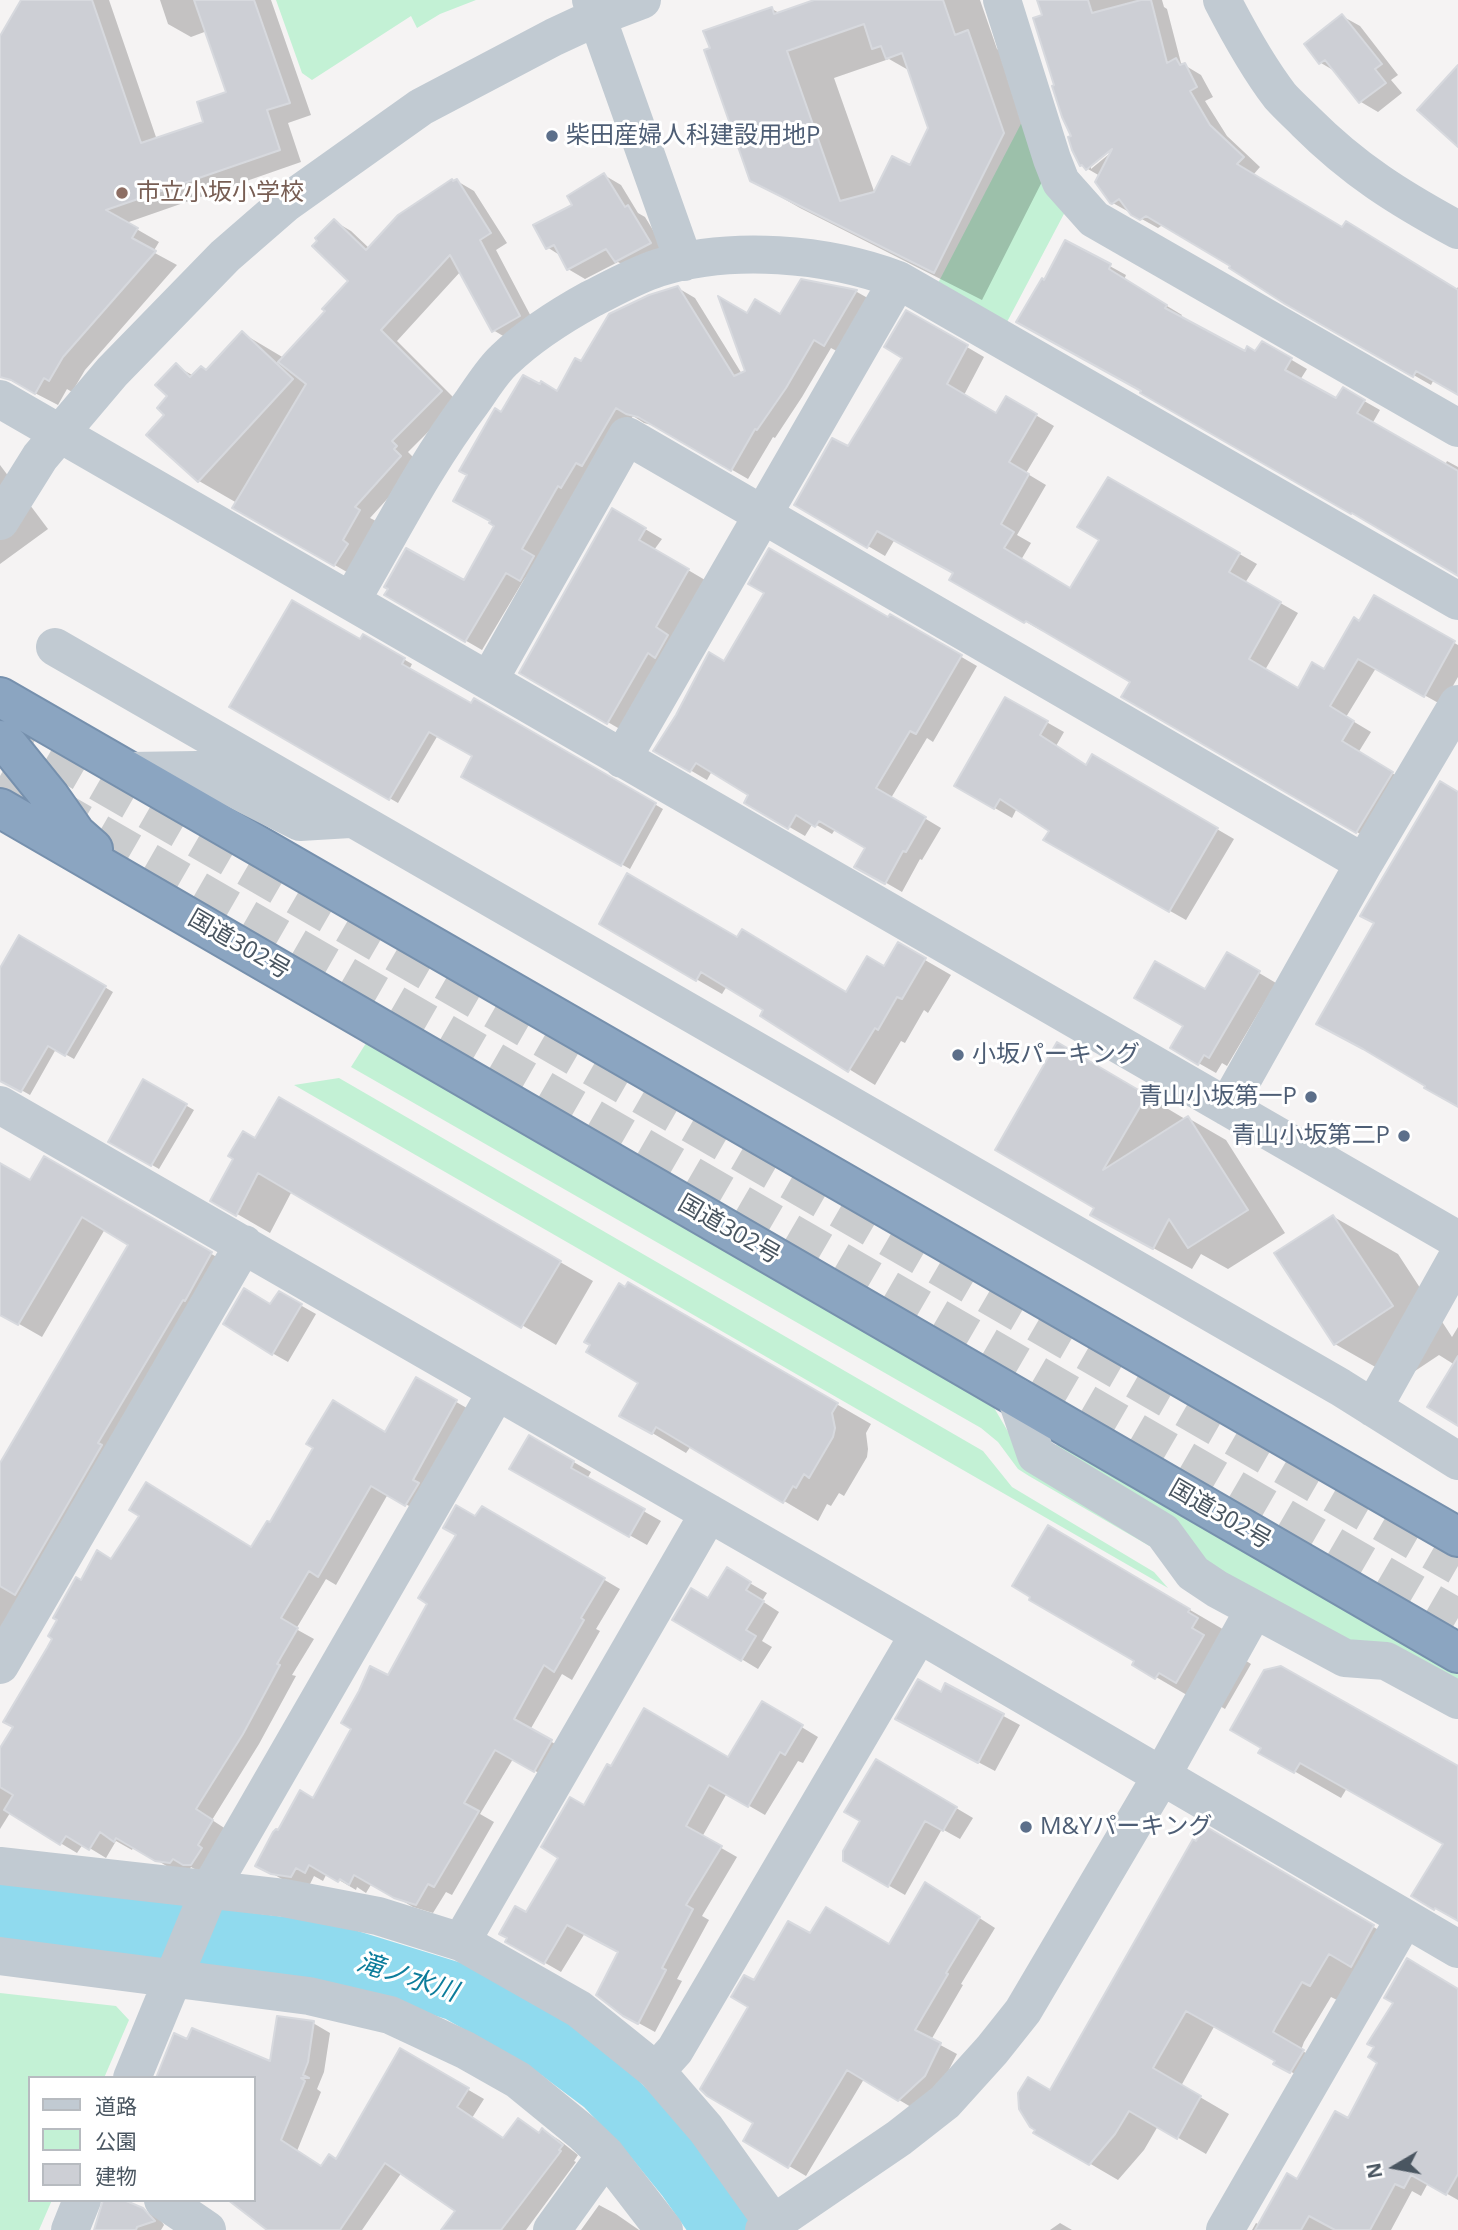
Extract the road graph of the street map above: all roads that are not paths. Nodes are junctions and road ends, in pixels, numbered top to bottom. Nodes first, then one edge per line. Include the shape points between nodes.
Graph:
1 (642, 0) edge
2 (1002, 0) edge
3 (1222, 0) edge
4 (594, 8) edge
5 (1458, 230) edge
6 (684, 262) junction
7 (898, 280) junction
8 (0, 399) edge
9 (1458, 428) edge
10 (59, 433) junction
11 (763, 515) junction
12 (0, 521) edge
13 (351, 601) junction
14 (1458, 601) edge
15 (55, 647) dead end
16 (489, 680) junction
17 (0, 697) edge
18 (1458, 704) edge
19 (0, 740) edge
20 (622, 759) junction
21 (130, 771) junction
22 (0, 808) edge
23 (350, 819) junction
24 (1364, 863) junction
25 (132, 883) junction
26 (1227, 1107) junction
27 (2, 1111) edge
28 (1458, 1240) edge
29 (244, 1244) junction
30 (1458, 1256) edge
31 (497, 1391) junction
32 (1016, 1396) junction
33 (1373, 1408) junction
34 (1458, 1461) edge
35 (709, 1513) junction
36 (1458, 1537) edge
37 (1254, 1610) junction
38 (919, 1634) junction
39 (1458, 1653) edge
40 (0, 1665) edge
41 (1458, 1700) edge
42 (1162, 1775) junction
43 (0, 1866) edge
44 (1405, 1918) junction
45 (192, 1934) junction
46 (461, 1942) junction
47 (1458, 1949) edge
48 (0, 1956) edge
49 (656, 2071) junction
50 (133, 2076) edge
51 (606, 2155) junction
52 (81, 2202) edge
53 (166, 2202) edge
54 (772, 2228) edge
55 (71, 2230) edge
56 (208, 2230) edge
57 (552, 2230) edge
58 (664, 2230) edge
59 (1225, 2230) edge

1 - 4 street
2 - 9 street via 1061,182 1094,219
3 - 5 street via 1244,43 1281,97 1314,130 1356,168
4 - 6 street
4 - 10 street via 421,107 286,202 225,256
6 - 7 street via 765,255 827,260
6 - 13 street via 628,280 560,316 502,361 444,438
7 - 11 street
7 - 14 street
8 - 10 street
10 - 12 street
10 - 13 street
11 - 16 street via 627,436
11 - 20 street
11 - 24 street
13 - 16 street
15 - 23 street
16 - 20 street
17 - 21 highway
18 - 24 street
19 - 25 highway via 76,834
20 - 26 street
21 - 23 street via 197,770 300,822
21 - 36 highway
22 - 25 highway, 国道302号
23 - 33 street
24 - 26 street
25 - 32 highway, 国道302号
26 - 28 street
27 - 29 street
29 - 31 street
29 - 40 street
30 - 33 street
31 - 35 street
31 - 45 street
32 - 37 street via 1036,1455 1163,1532 1194,1573
32 - 39 highway, 国道302号
33 - 34 street
35 - 38 street
35 - 46 street
37 - 41 street via 1345,1658 1386,1661
37 - 42 street
38 - 42 street
38 - 49 street via 675,2050
42 - 44 street
42 - 54 street via 1023,2011 992,2050 945,2102
43 - 45 street
44 - 47 street
44 - 59 street
45 - 46 street via 284,1898 377,1916
45 - 48 street
45 - 50 street
45 - 51 street via 309,1996 390,2015 465,2050 518,2080
46 - 49 street via 579,2010
49 - 54 street via 706,2129
51 - 57 street
51 - 58 street
52 - 55 street
53 - 56 street

